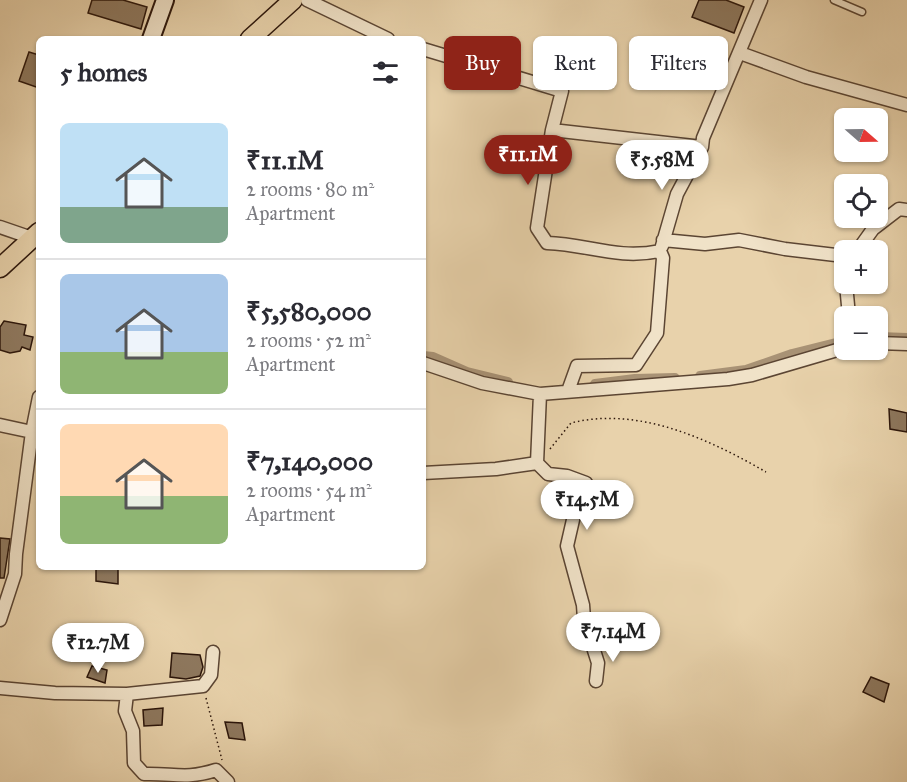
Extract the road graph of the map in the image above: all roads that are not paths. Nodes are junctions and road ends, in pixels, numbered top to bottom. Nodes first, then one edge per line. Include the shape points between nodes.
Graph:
1 (165, 0) edge
2 (293, 0) edge
3 (307, 0) edge
4 (760, 0) edge
5 (834, 0) edge
6 (862, 12) dead end
7 (152, 36) edge
8 (253, 36) edge
9 (378, 36) edge
10 (426, 50) edge
11 (740, 54) junction
12 (907, 105) edge
13 (552, 130) junction
14 (702, 147) junction
15 (907, 210) edge
16 (0, 227) edge
17 (35, 235) edge
18 (865, 240) edge
19 (662, 245) junction
20 (834, 255) edge
21 (0, 268) edge
22 (888, 343) edge
23 (907, 344) edge
24 (834, 351) edge
25 (426, 364) edge
26 (568, 391) junction
27 (540, 394) junction
28 (36, 406) edge
29 (5, 427) edge
30 (27, 431) junction
31 (35, 447) edge
32 (537, 456) junction
33 (426, 473) edge
34 (0, 620) edge
35 (213, 652) dead end
36 (596, 681) dead end
37 (0, 688) edge
38 (128, 694) junction
39 (228, 782) edge

1 - 7 main road
2 - 8 main road
3 - 9 street
4 - 11 street
5 - 6 lane
10 - 13 street via 562,91
11 - 12 street
11 - 14 street
13 - 14 street
13 - 19 street via 537,228 547,243 610,254
14 - 19 street via 677,194
15 - 18 street via 899,209
16 - 17 street
17 - 21 main road
19 - 20 street via 739,240
19 - 26 street via 657,333 636,365 577,366
22 - 23 street
24 - 26 street via 728,379
25 - 27 street via 482,383
26 - 27 street
27 - 32 street
28 - 30 street
29 - 30 street
30 - 31 street
31 - 34 street via 15,574
32 - 33 street via 496,469
32 - 36 street via 548,474 586,483 578,498 567,546 598,663
35 - 38 street via 211,675 203,686
37 - 38 street
38 - 39 street via 125,711 133,731 134,763 144,774 183,777 216,770

